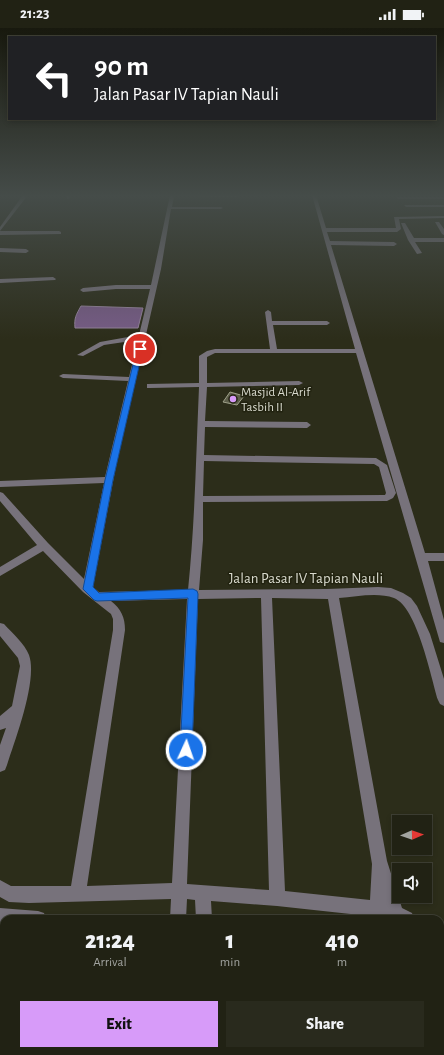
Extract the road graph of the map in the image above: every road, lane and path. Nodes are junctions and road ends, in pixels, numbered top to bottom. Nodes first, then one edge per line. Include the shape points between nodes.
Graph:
1 (162, 243) edge
2 (328, 243) joint
3 (413, 243) edge
4 (394, 244) dead end
5 (0, 250) edge
6 (26, 251) dead end
7 (419, 253) dead end
8 (54, 279) dead end
9 (0, 281) edge
10 (154, 287) junction
11 (83, 290) dead end
12 (268, 312) dead end
13 (269, 323) junction
14 (327, 323) dead end
15 (142, 337) junction
16 (274, 350) junction
17 (359, 351) junction
18 (81, 355) dead end
19 (63, 376) dead end
20 (133, 379) junction
21 (299, 383) dead end
22 (204, 385) junction
23 (150, 386) dead end
24 (201, 424) junction
25 (307, 425) dead end
26 (200, 458) junction
27 (109, 480) junction
28 (0, 484) edge
29 (0, 495) edge
30 (198, 499) junction
31 (44, 546) junction
32 (421, 557) junction
33 (444, 557) edge
34 (0, 572) edge
35 (88, 589) junction
36 (266, 593) junction
37 (193, 594) junction
38 (333, 594) junction
39 (97, 597) junction
40 (0, 628) edge
41 (444, 638) edge
42 (444, 700) edge
43 (18, 710) junction
44 (0, 724) edge
45 (0, 765) edge
46 (379, 861) junction
47 (0, 888) edge
48 (179, 892) junction
49 (78, 894) junction
50 (203, 894) junction
51 (277, 898) junction
52 (376, 914) edge
53 (178, 915) edge
54 (204, 915) edge
55 (399, 915) edge

1 - 10 street
2 - 4 street
2 - 17 street
3 - 7 street
5 - 6 street
8 - 9 street
10 - 11 street
10 - 15 street
12 - 13 street
13 - 14 street
13 - 16 street
15 - 18 street via 102,344
15 - 20 street
16 - 17 street
16 - 22 street via 215,351 206,354 203,356
17 - 32 street
19 - 20 street
20 - 27 street
21 - 22 street
22 - 23 street
22 - 24 street
24 - 25 street
24 - 26 street
26 - 30 street
26 - 30 street via 379,461 383,465 391,493 387,498
27 - 28 street
27 - 35 street
29 - 31 street
30 - 37 street via 198,540
31 - 34 street
31 - 35 street
32 - 33 street
32 - 41 street
35 - 39 street
36 - 37 street, Jalan Pasar IV Tapian Nauli
36 - 38 street, Jalan Pasar IV Tapian Nauli
36 - 51 street
37 - 39 street, Jalan Pasar IV Tapian Nauli
37 - 48 street
38 - 42 street, Jalan Pasar IV Tapian Nauli via 384,592 396,594 406,601 424,633
38 - 46 street
39 - 49 street via 115,611 119,619 119,630
40 - 43 street via 25,660
43 - 44 street
43 - 45 street
46 - 52 street
46 - 55 street
47 - 49 street via 9,894
48 - 49 street
48 - 50 street
48 - 53 street
50 - 51 street
50 - 54 street
51 - 52 street

